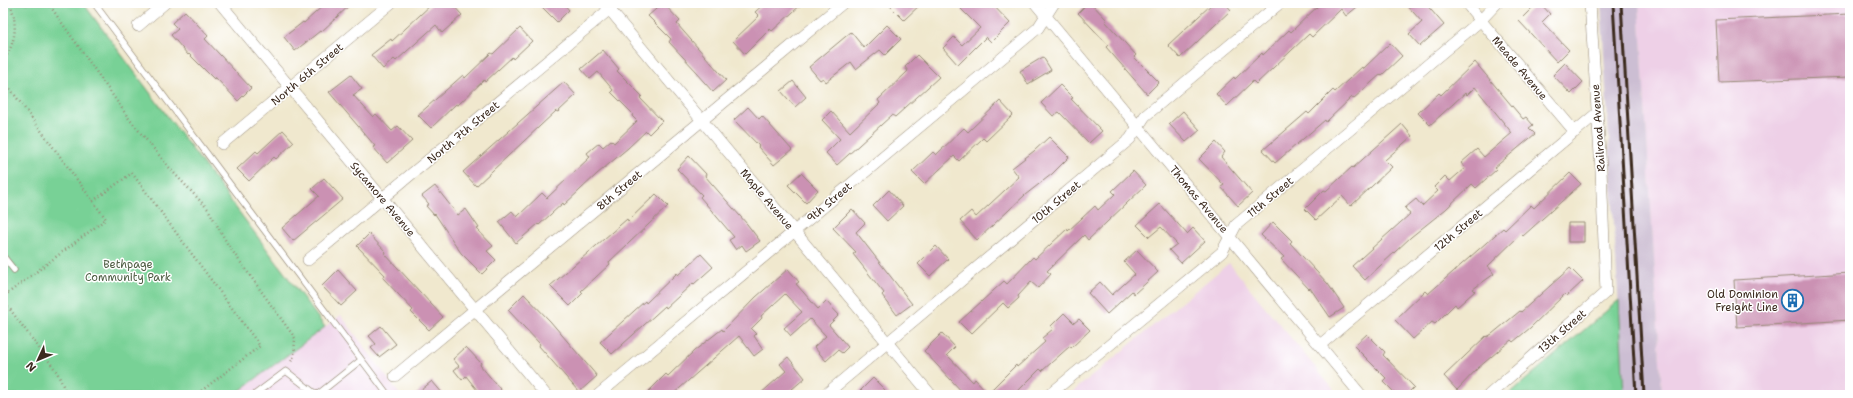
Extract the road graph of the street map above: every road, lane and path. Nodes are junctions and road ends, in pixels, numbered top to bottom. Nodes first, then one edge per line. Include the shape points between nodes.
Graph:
1 (10, 3) edge
2 (48, 3) edge
3 (94, 3) edge
4 (165, 3) edge
5 (220, 3) edge
6 (391, 3) edge
7 (843, 3) edge
8 (1035, 3) edge
9 (1054, 3) edge
10 (1280, 3) edge
11 (1466, 3) edge
12 (1497, 3) edge
13 (1590, 3) edge
14 (610, 5) edge
15 (1046, 16) junction
16 (1480, 21) junction
17 (138, 26) dead end
18 (3, 62) edge
19 (3, 79) edge
20 (290, 87) junction
21 (1596, 114) junction
22 (702, 121) junction
23 (1138, 126) junction
24 (1575, 132) junction
25 (222, 144) dead end
26 (383, 198) junction
27 (93, 201) junction
28 (794, 231) junction
29 (1230, 236) junction
30 (1605, 254) joint
31 (3, 256) edge
32 (308, 260) dead end
33 (14, 270) dead end
34 (3, 298) edge
35 (476, 310) junction
36 (888, 343) junction
37 (1320, 345) junction
38 (361, 360) junction
39 (286, 372) junction
40 (395, 376) dead end
41 (67, 395) edge
42 (196, 395) edge
43 (254, 395) edge
44 (317, 395) edge
45 (388, 395) edge
46 (546, 395) edge
47 (598, 395) edge
48 (825, 395) edge
49 (931, 395) edge
50 (1049, 395) edge
51 (1361, 395) edge
52 (1489, 395) edge

1 - 18 path via 15,17 15,34
2 - 39 path via 130,120 208,209 228,245 295,338 294,356
3 - 38 lane
4 - 17 street
5 - 20 street, Sycamore Avenue
6 - 20 street, North 6th Street
7 - 22 street, 8th Street
8 - 15 street, Thomas Avenue
9 - 15 street, 9th Street
10 - 23 street, 10th Street via 1145,116
11 - 16 street, Meade Avenue
12 - 16 street, 11th Street
13 - 21 street, Railroad Avenue
14 - 22 street, Maple Avenue
14 - 26 street, North 7th Street
15 - 23 street, Thomas Avenue
15 - 28 street, 9th Street via 1038,28
16 - 24 street, Meade Avenue
16 - 29 street, 11th Street via 1236,225
19 - 27 path
20 - 25 street, North 6th Street
20 - 26 street, Sycamore Avenue
21 - 24 street, 12th Street
21 - 30 street, Railroad Avenue
22 - 28 street, Maple Avenue
22 - 35 street, 8th Street
23 - 29 street, Thomas Avenue
23 - 36 street, 10th Street via 1130,140
24 - 37 street, 12th Street
26 - 32 street, North 7th Street
26 - 35 street, Sycamore Avenue
27 - 34 path via 106,219
27 - 42 path via 132,173 260,346
28 - 36 street, Maple Avenue
28 - 47 street, 9th Street
29 - 37 street, Thomas Avenue
29 - 50 street, 11th Street via 1222,252
30 - 52 street, 13th Street via 1606,292
31 - 33 lane
34 - 41 path via 56,372
35 - 40 street, 8th Street
35 - 46 street, Sycamore Avenue
36 - 48 street, 10th Street
36 - 49 street, Maple Avenue
37 - 51 street, Thomas Avenue
38 - 44 lane
38 - 45 lane
39 - 43 lane
39 - 44 lane

